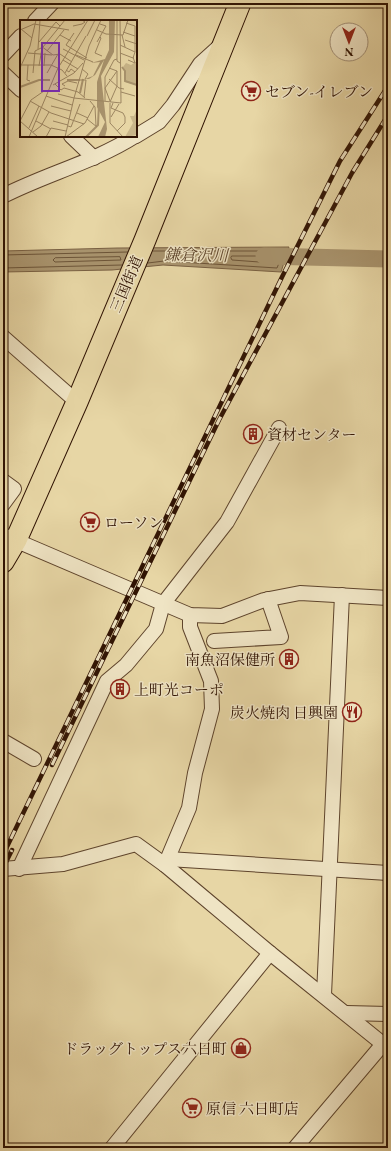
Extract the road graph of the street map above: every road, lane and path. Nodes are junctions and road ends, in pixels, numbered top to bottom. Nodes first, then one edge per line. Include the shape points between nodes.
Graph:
1 (52, 3) edge
2 (240, 3) edge
3 (36, 20) edge
4 (20, 37) edge
5 (224, 42) junction
6 (3, 55) edge
7 (3, 73) edge
8 (20, 89) edge
9 (137, 135) edge
10 (72, 137) edge
11 (134, 137) edge
12 (94, 158) junction
13 (3, 196) edge
14 (3, 337) edge
15 (77, 402) junction
16 (280, 428) dead end
17 (3, 480) edge
18 (3, 504) edge
19 (10, 537) edge
20 (3, 562) edge
21 (342, 595) junction
22 (388, 598) edge
23 (268, 599) junction
24 (163, 604) junction
25 (190, 615) junction
26 (214, 641) dead end
27 (3, 740) edge
28 (34, 759) dead end
29 (166, 862) junction
30 (19, 869) junction
31 (3, 870) edge
32 (330, 870) junction
33 (388, 873) edge
34 (270, 953) junction
35 (324, 996) junction
36 (346, 1013) junction
37 (388, 1014) edge
38 (386, 1044) edge
39 (112, 1148) edge
40 (296, 1148) edge

1 - 3 street
2 - 5 highway, 三国街道
4 - 6 street
5 - 9 street via 200,64 159,122
5 - 15 highway, 三国街道
7 - 8 street
10 - 12 street
11 - 12 street
12 - 13 street via 26,184
14 - 15 street
15 - 19 highway, 三国街道
16 - 24 street via 227,522
17 - 18 street via 14,489
19 - 20 highway, 三国街道
19 - 24 street
21 - 22 street
21 - 23 street via 300,593
21 - 32 street
23 - 25 street via 222,616
23 - 26 street via 281,637
24 - 25 street
24 - 30 street via 156,630 126,665 107,681
25 - 29 street via 190,627 211,680 212,709 194,774 189,808
27 - 28 street
29 - 30 street via 136,844 63,864
29 - 32 street
29 - 34 street
30 - 31 street
32 - 33 street
32 - 35 street
34 - 35 street
34 - 39 street
35 - 36 street
36 - 37 street
36 - 38 street
38 - 40 street

